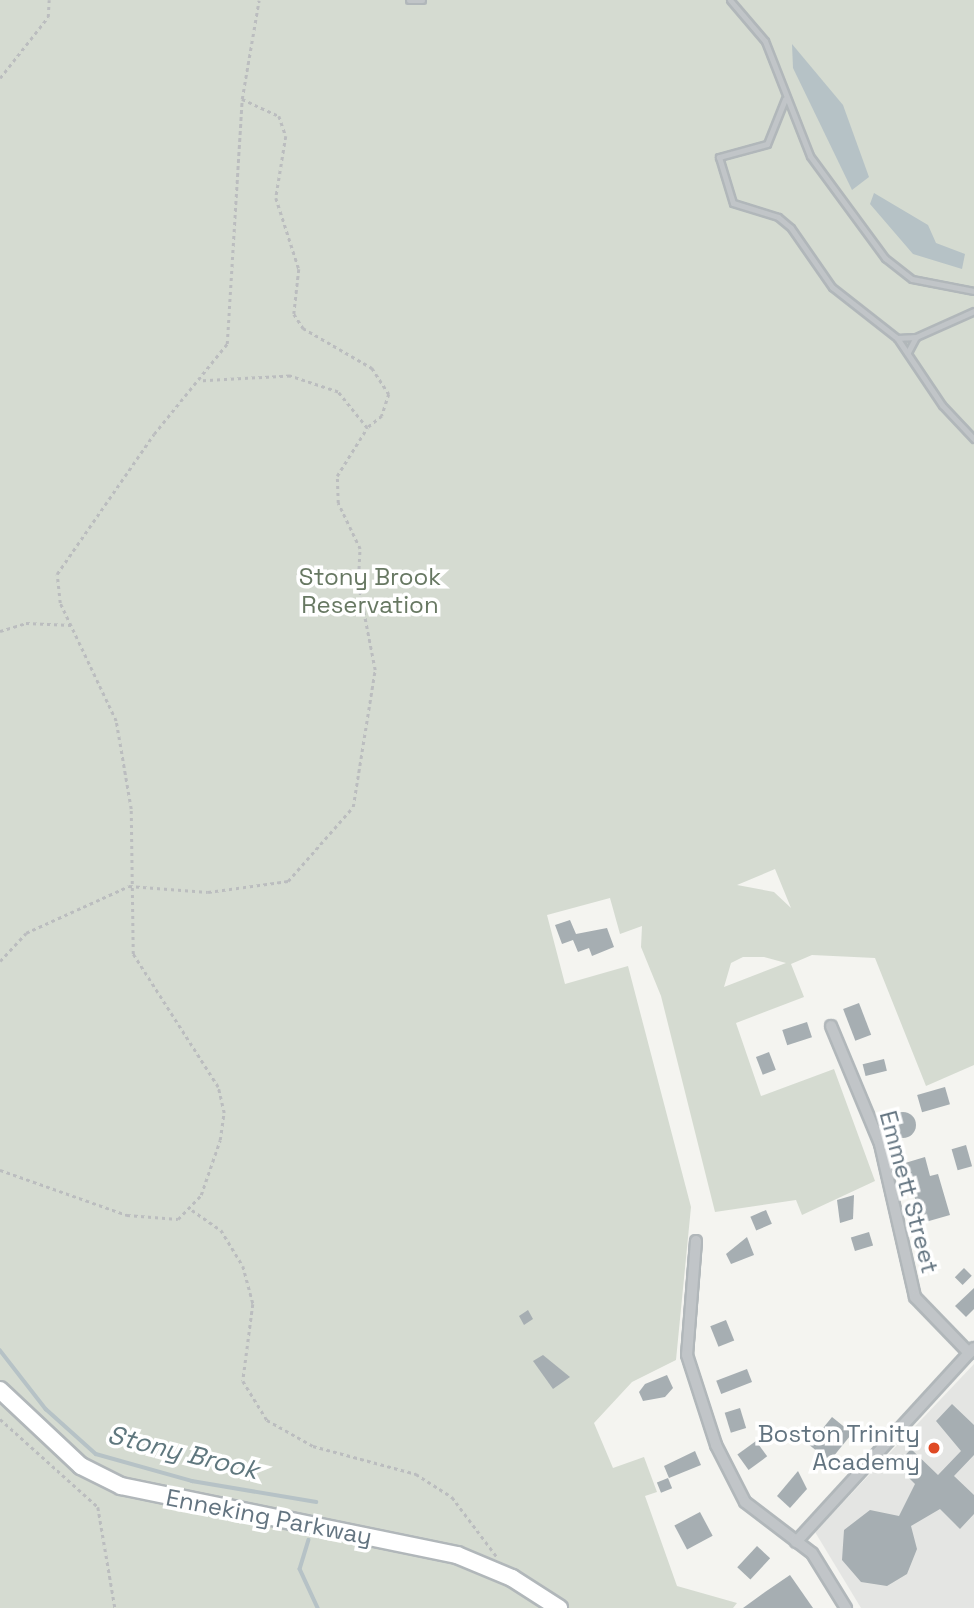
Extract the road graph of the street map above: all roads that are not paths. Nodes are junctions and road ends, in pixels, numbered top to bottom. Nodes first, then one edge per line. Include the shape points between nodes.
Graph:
1 (409, 0) edge
2 (422, 0) edge
3 (730, 0) edge
4 (785, 99) junction
5 (974, 291) edge
6 (974, 311) edge
7 (916, 337) junction
8 (897, 338) junction
9 (908, 352) junction
10 (974, 439) edge
11 (831, 1026) dead end
12 (696, 1241) dead end
13 (972, 1350) edge
14 (0, 1390) edge
15 (796, 1542) junction
16 (559, 1608) edge
17 (846, 1608) edge

1 - 2 lane
3 - 4 lane via 765,41
4 - 5 lane via 827,184 896,270 933,286
4 - 8 lane via 767,144 719,157 727,190 738,206 778,217 832,287
6 - 7 lane
7 - 8 lane
7 - 9 lane
8 - 9 lane
9 - 10 lane via 942,405
11 - 13 street, Emmett Street via 880,1144 919,1305
12 - 15 street via 687,1347 693,1377 739,1493 758,1516
13 - 15 street
14 - 16 main road, Enneking Parkway via 81,1466 121,1486 457,1555 512,1578
15 - 17 street via 817,1559

